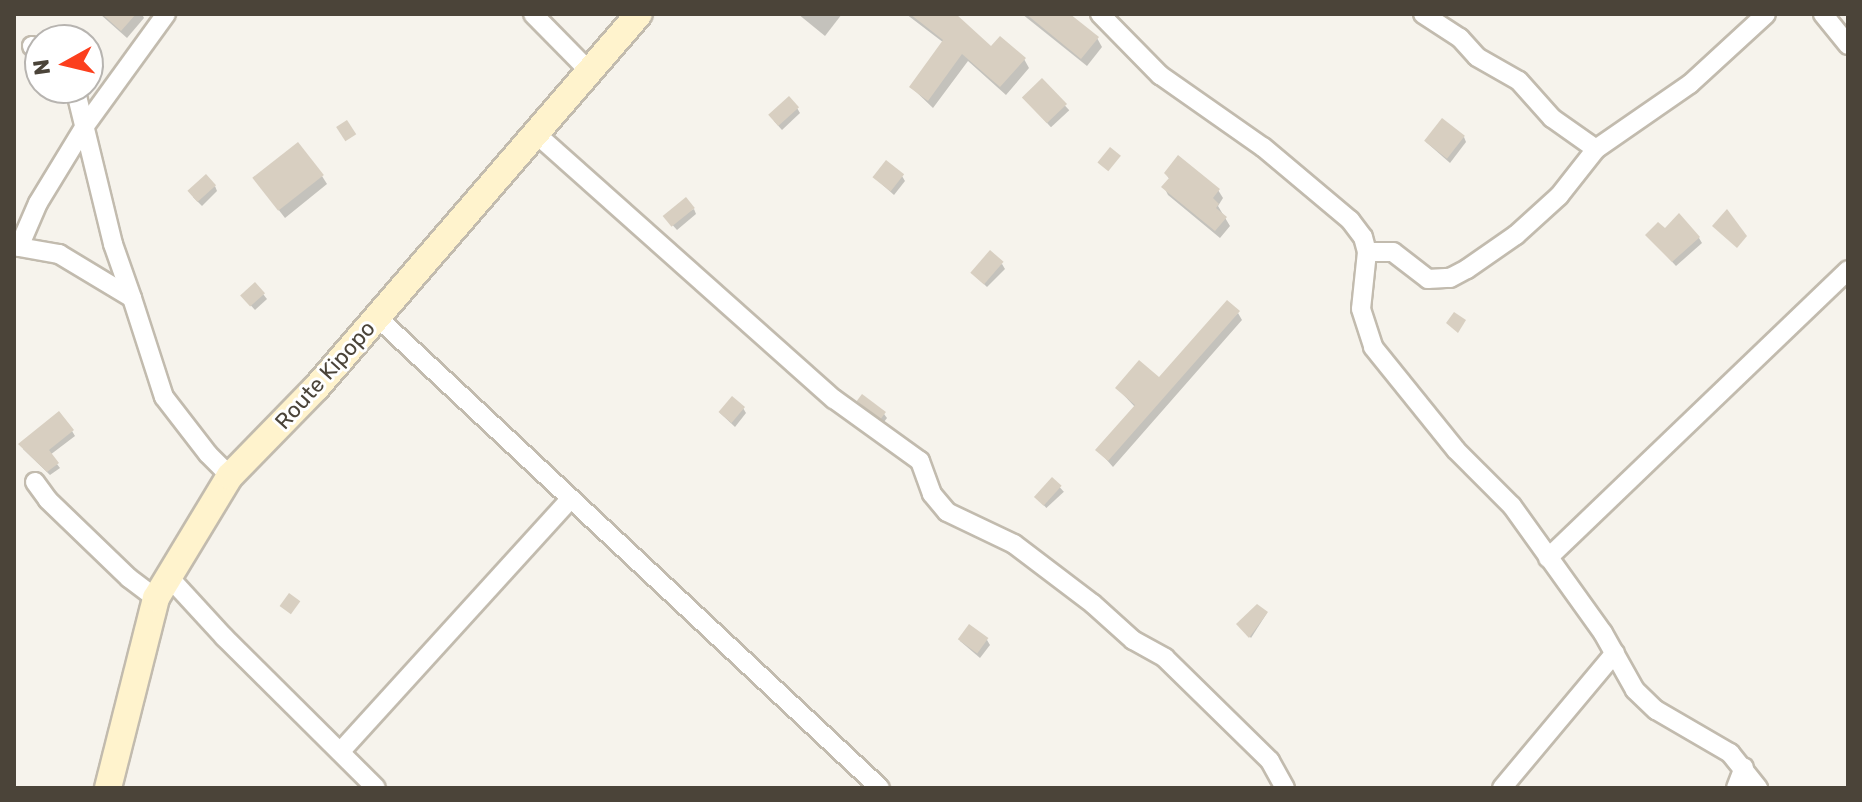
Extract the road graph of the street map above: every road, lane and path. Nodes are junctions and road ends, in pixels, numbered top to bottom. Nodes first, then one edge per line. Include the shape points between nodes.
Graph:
1 (166, 14) edge
2 (533, 14) edge
3 (639, 14) edge
4 (1100, 14) edge
5 (1423, 14) edge
6 (1766, 14) edge
7 (1823, 14) edge
8 (1444, 20) edge
9 (1848, 45) edge
10 (588, 70) junction
11 (79, 104) edge
12 (85, 126) junction
13 (534, 132) junction
14 (1596, 149) junction
15 (16, 250) edge
16 (1367, 252) junction
17 (1848, 270) edge
18 (132, 298) junction
19 (377, 317) junction
20 (230, 476) junction
21 (35, 482) dead end
22 (570, 499) junction
23 (1548, 558) junction
24 (162, 587) junction
25 (1615, 653) junction
26 (341, 751) junction
27 (1744, 767) junction
28 (373, 787) edge
29 (108, 788) edge
30 (880, 788) edge
31 (1285, 788) edge
32 (1502, 788) edge
33 (1736, 788) edge
34 (1758, 788) edge

1 - 12 street
2 - 10 street
3 - 10 main road, Route Kipopo
4 - 16 street via 1160,75 1263,147 1350,220
5 - 8 street
6 - 14 street via 1690,84
7 - 9 street
8 - 14 street via 1477,57 1519,81 1552,118
10 - 13 main road, Route Kipopo
11 - 12 street
12 - 15 street
12 - 18 street via 113,244
13 - 19 main road, Route Kipopo
13 - 31 street via 834,399 920,461 932,494 947,512 1014,544 1133,640 1165,658 1270,761
14 - 16 street via 1567,187 1516,235 1450,278 1428,279 1393,252
15 - 18 street via 59,254
16 - 23 street via 1361,309 1373,347 1456,450 1512,506
17 - 23 street
18 - 20 street via 164,397
19 - 20 main road, Route Kipopo
19 - 22 street
20 - 24 main road, Route Kipopo
21 - 24 street via 129,578
22 - 26 street
22 - 30 street
23 - 25 street
24 - 26 street via 224,637
24 - 29 main road, Route Kipopo
25 - 27 street via 1644,700 1715,742
25 - 32 street
26 - 28 street
27 - 33 street
27 - 34 street

